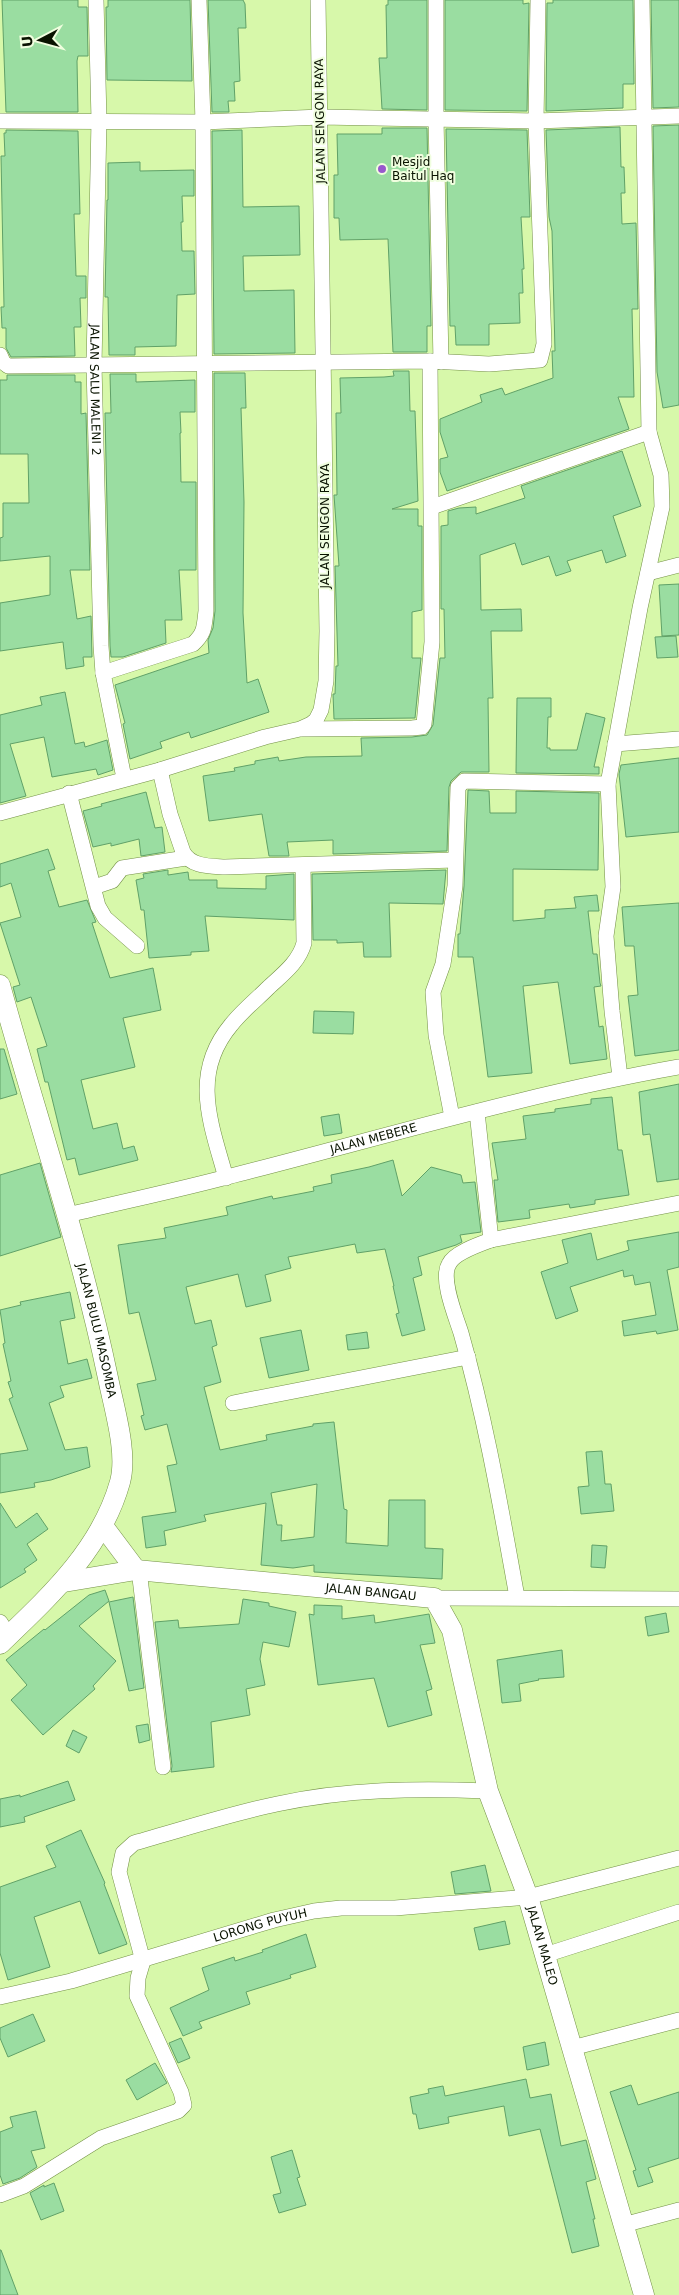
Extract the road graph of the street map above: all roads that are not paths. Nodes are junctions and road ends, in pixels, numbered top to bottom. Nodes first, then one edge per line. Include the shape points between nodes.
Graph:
1 (96, 0) edge
2 (199, 0) edge
3 (318, 0) edge
4 (436, 0) edge
5 (538, 0) edge
6 (642, 0) edge
7 (643, 116) junction
8 (679, 116) edge
9 (321, 117) junction
10 (436, 118) junction
11 (99, 120) junction
12 (0, 121) edge
13 (536, 121) junction
14 (203, 122) junction
15 (0, 355) edge
16 (436, 362) junction
17 (203, 364) junction
18 (324, 364) junction
19 (94, 365) junction
20 (649, 432) junction
21 (432, 506) junction
22 (679, 565) edge
23 (648, 572) junction
24 (103, 673) junction
25 (300, 729) junction
26 (679, 739) edge
27 (615, 744) junction
28 (160, 770) junction
29 (124, 778) junction
30 (608, 784) junction
31 (69, 793) junction
32 (0, 813) edge
33 (186, 858) junction
34 (455, 860) junction
35 (303, 865) junction
36 (94, 887) junction
37 (137, 946) dead end
38 (0, 984) edge
39 (3, 1010) edge
40 (679, 1067) edge
41 (620, 1077) junction
42 (477, 1112) junction
43 (452, 1117) junction
44 (226, 1178) junction
45 (679, 1203) edge
46 (68, 1215) junction
47 (491, 1240) junction
48 (468, 1357) junction
49 (233, 1403) dead end
50 (103, 1526) junction
51 (137, 1570) junction
52 (64, 1582) junction
53 (517, 1597) junction
54 (434, 1598) junction
55 (679, 1600) edge
56 (3, 1634) edge
57 (163, 1766) dead end
58 (488, 1791) junction
59 (679, 1858) edge
60 (528, 1897) junction
61 (679, 1912) edge
62 (545, 1955) junction
63 (143, 1960) junction
64 (0, 1997) edge
65 (679, 2020) edge
66 (572, 2048) junction
67 (0, 2195) edge
68 (679, 2210) edge
69 (624, 2225) junction
70 (644, 2295) edge

1 - 11 street, JALAN SALU MALENI 2
2 - 14 street
3 - 9 street, JALAN SENGON RAYA
4 - 10 street
5 - 13 street
6 - 7 street
7 - 8 street
7 - 13 street
7 - 20 street
9 - 10 street
9 - 14 street
9 - 18 street, JALAN SENGON RAYA
10 - 13 street
10 - 16 street
11 - 12 street
11 - 14 street
11 - 19 street, JALAN SALU MALENI 2
13 - 16 street via 542,357 530,362
14 - 17 street
15 - 19 street via 8,366
16 - 18 street
16 - 21 street
17 - 18 street
17 - 19 street
17 - 24 street via 206,611 202,636 193,644
18 - 25 street, JALAN SENGON RAYA via 326,681 319,715
19 - 24 street, JALAN SALU MALENI 2
20 - 21 street
20 - 23 street via 661,474 662,507
21 - 25 street via 432,642 424,726
22 - 23 street
23 - 27 street
24 - 29 street, JALAN SALU MALENI 2
25 - 28 street, JALAN SENGON RAYA
26 - 27 street
27 - 30 street
28 - 29 street, JALAN SENGON RAYA
28 - 33 street via 170,814
29 - 31 street, JALAN SENGON RAYA
30 - 34 street via 464,781 458,787
30 - 41 street via 613,887 606,936
31 - 32 street, JALAN SENGON RAYA
31 - 36 street
33 - 35 street via 197,864 225,868
33 - 36 street via 122,868 112,881
34 - 35 street
34 - 43 street via 456,879 445,956 433,992 436,1035
35 - 44 street via 303,950 294,963 231,1025 217,1044 210,1061 206,1082 208,1115
36 - 37 street via 98,906 105,918
38 - 39 street, JALAN BULU MASOMBA
39 - 46 street, JALAN BULU MASOMBA
40 - 41 street, JALAN MEBERE
41 - 42 street, JALAN MEBERE
42 - 43 street, JALAN MEBERE
42 - 47 street
43 - 44 street, JALAN MEBERE
44 - 46 street, JALAN MEBERE
45 - 47 street
46 - 50 street, JALAN BULU MASOMBA via 97,1326 122,1461 120,1481
47 - 48 street via 455,1257 447,1270 446,1281
48 - 49 street
48 - 53 street via 489,1447
50 - 51 street
50 - 52 street, JALAN BULU MASOMBA
51 - 52 street, JALAN BANGAU
51 - 54 street, JALAN BANGAU
51 - 57 street
52 - 56 street, JALAN BULU MASOMBA
53 - 54 street, JALAN BANGAU
53 - 55 street, JALAN BANGAU
54 - 58 street, JALAN MALEO via 452,1630
58 - 60 street, JALAN MALEO
58 - 63 street via 436,1789 327,1795 276,1804 134,1843 123,1853 119,1872
59 - 60 street, LORONG PUYUH
60 - 62 street, JALAN MALEO
60 - 63 street, LORONG PUYUH via 314,1911
61 - 62 street
62 - 66 street, JALAN MALEO
63 - 64 street, LORONG PUYUH
63 - 67 street via 137,1996 184,2105 178,2111 101,2138 24,2186
65 - 66 street
66 - 69 street, JALAN MALEO
68 - 69 street
69 - 70 street, JALAN MALEO

